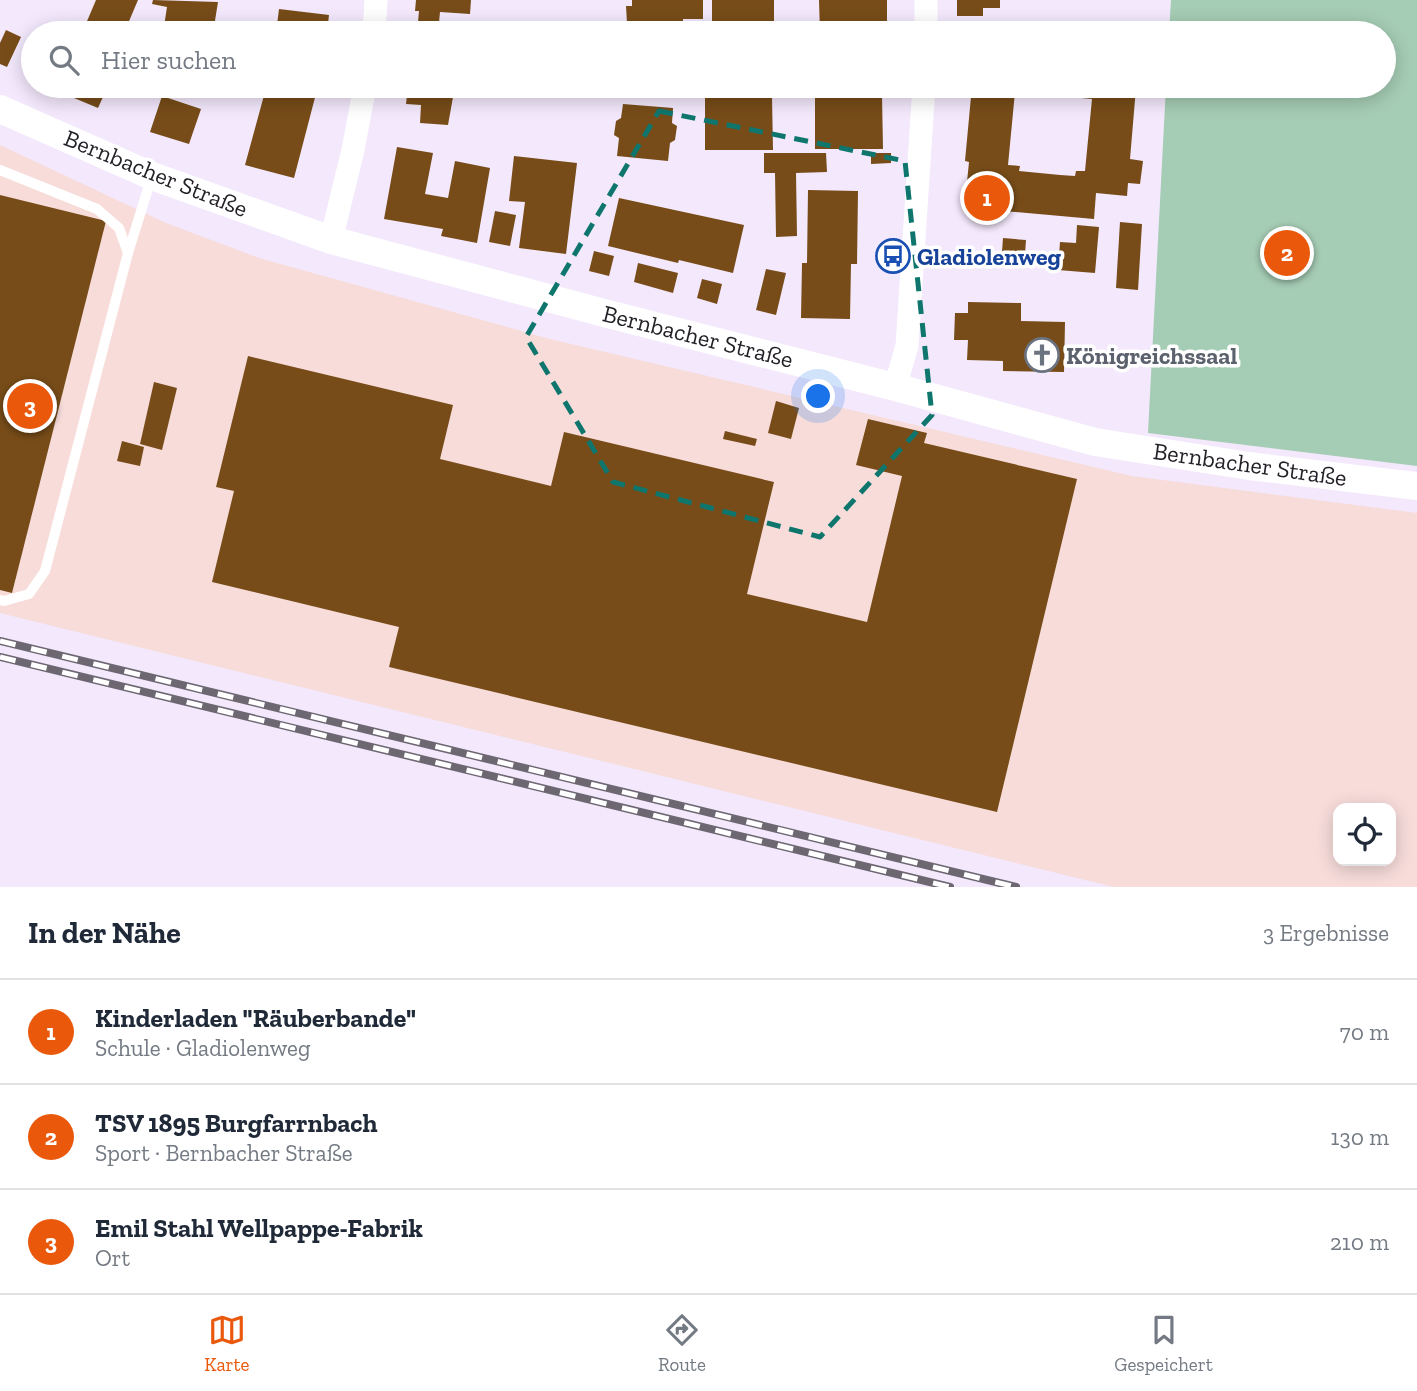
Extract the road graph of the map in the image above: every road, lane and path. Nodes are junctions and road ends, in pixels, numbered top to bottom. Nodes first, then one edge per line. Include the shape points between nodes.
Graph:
1 (376, 0) edge
2 (926, 0) edge
3 (375, 21) edge
4 (926, 21) edge
5 (363, 98) edge
6 (923, 98) edge
7 (0, 109) edge
8 (0, 170) edge
9 (152, 176) junction
10 (331, 240) junction
11 (128, 253) junction
12 (895, 387) junction
13 (1417, 486) edge
14 (0, 600) edge

1 - 3 street
2 - 4 street
5 - 10 street
6 - 12 street via 907,346
7 - 9 street, Bernbacher Straße
8 - 11 lane via 97,209 120,228
9 - 10 street, Bernbacher Straße
9 - 11 lane
10 - 12 street, Bernbacher Straße
11 - 14 lane via 45,571 29,594
12 - 13 street, Bernbacher Straße via 1095,442

